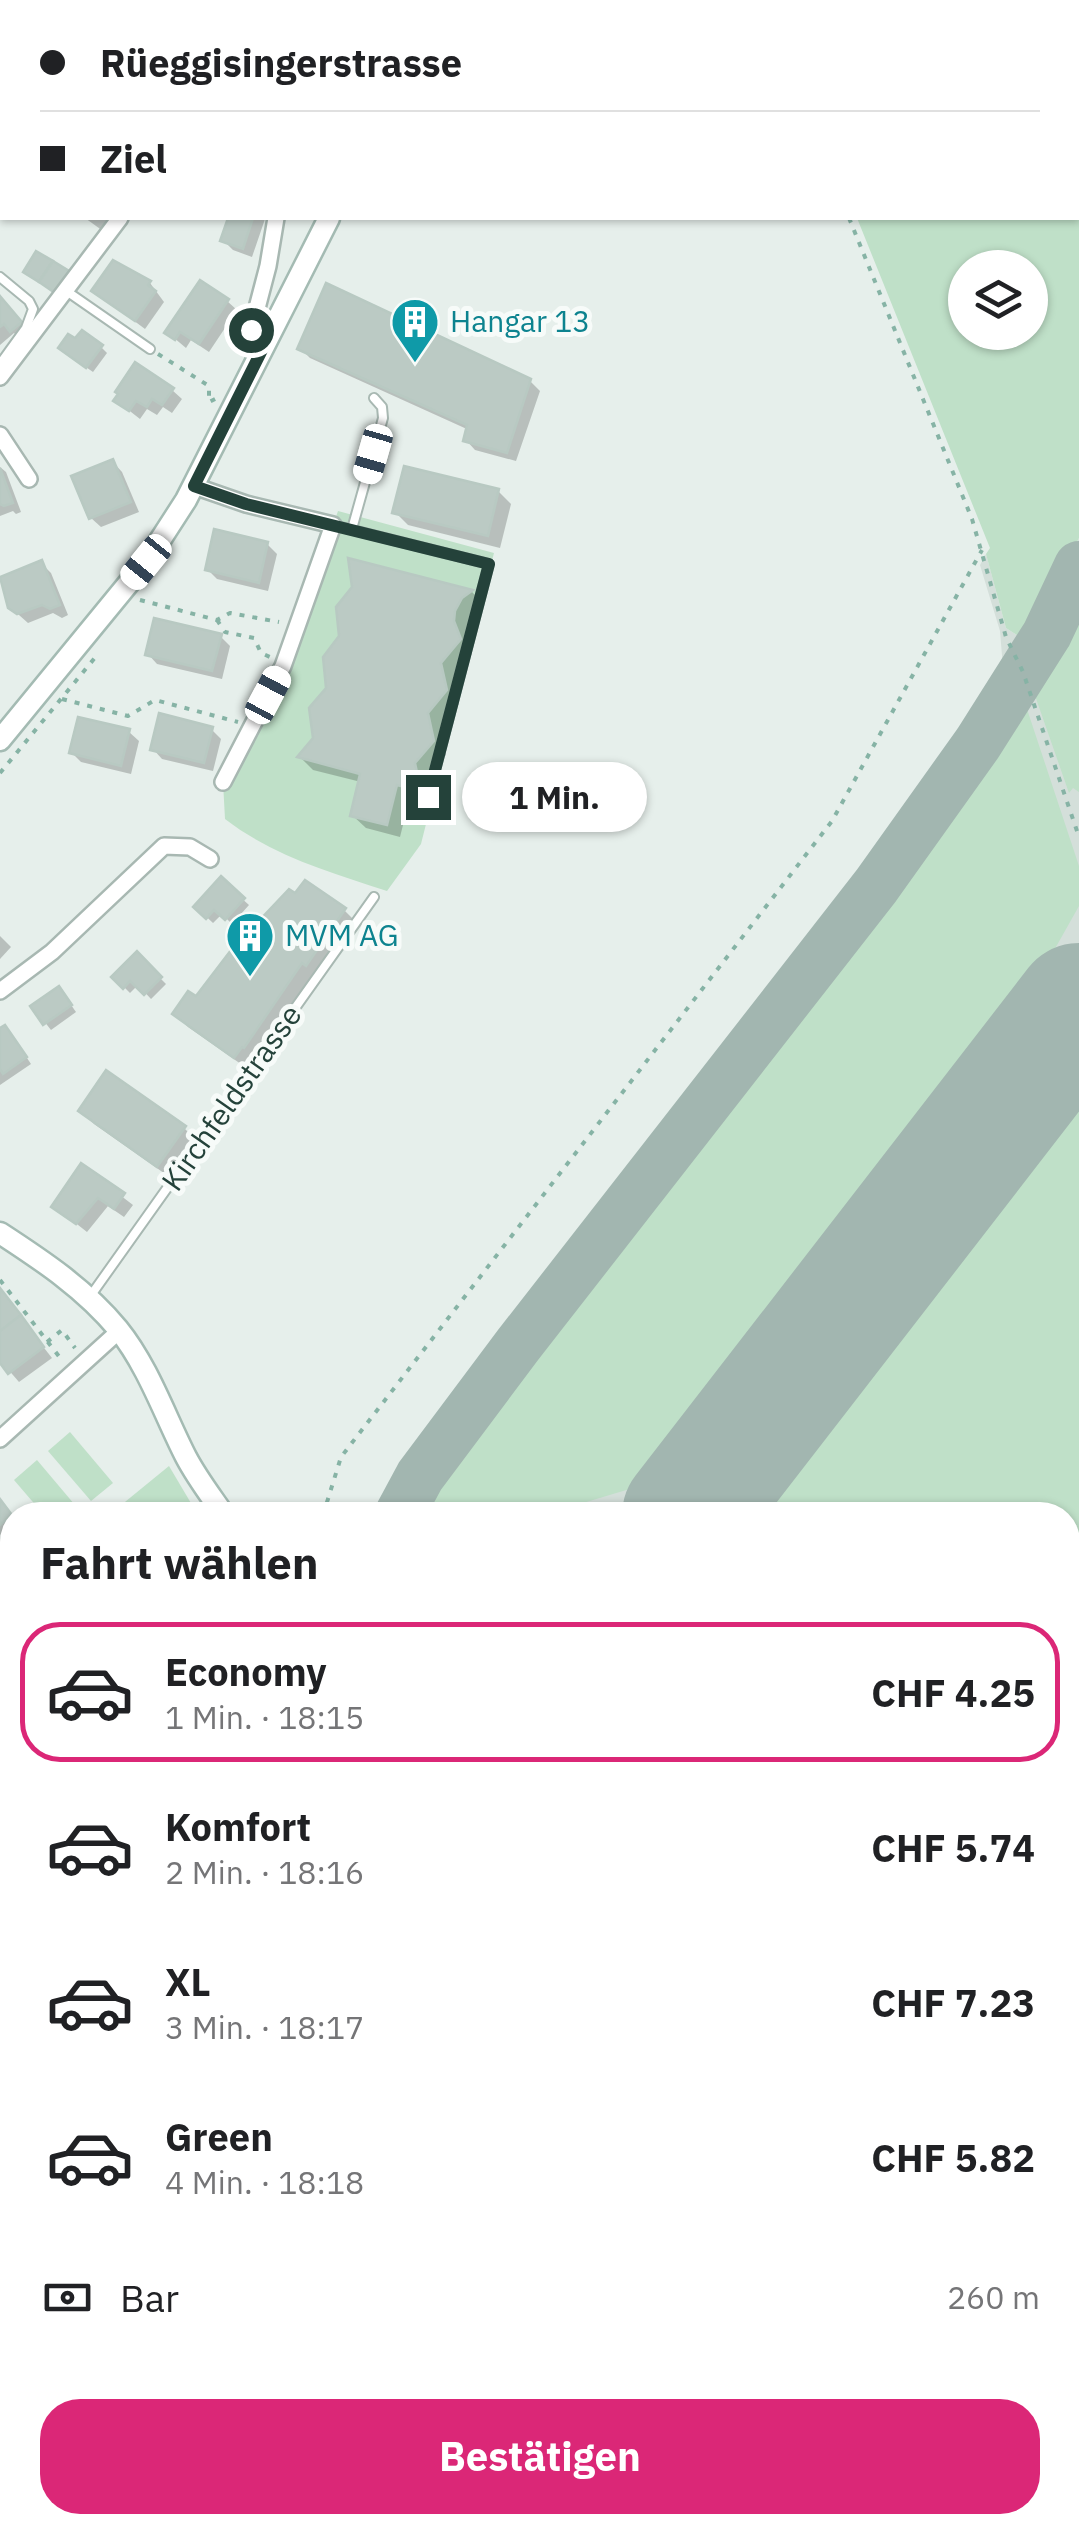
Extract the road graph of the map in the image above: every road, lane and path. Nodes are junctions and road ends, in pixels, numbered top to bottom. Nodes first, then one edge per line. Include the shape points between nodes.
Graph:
1 (118, 220) edge
2 (276, 220) edge
3 (328, 220) edge
4 (850, 220) edge
5 (0, 277) edge
6 (65, 290) junction
7 (263, 348) junction
8 (150, 349) dead end
9 (171, 362) dead end
10 (0, 364) edge
11 (0, 377) edge
12 (219, 397) dead end
13 (374, 398) dead end
14 (0, 435) edge
15 (29, 480) dead end
16 (194, 486) junction
17 (333, 525) junction
18 (352, 530) junction
19 (982, 550) junction
20 (140, 600) dead end
21 (216, 620) junction
22 (291, 625) dead end
23 (277, 659) dead end
24 (62, 699) dead end
25 (244, 724) dead end
26 (0, 740) edge
27 (223, 782) dead end
28 (428, 797) dead end
29 (1079, 837) edge
30 (210, 859) dead end
31 (374, 897) dead end
32 (0, 991) edge
33 (0, 1233) edge
34 (0, 1280) edge
35 (90, 1298) junction
36 (119, 1331) junction
37 (47, 1342) junction
38 (78, 1352) dead end
39 (65, 1365) dead end
40 (0, 1440) edge
41 (215, 1502) edge
42 (327, 1502) edge

1 - 6 street
2 - 7 street via 251,330
3 - 7 street
4 - 19 path
5 - 10 lane via 33,309
6 - 8 lane
6 - 11 street
7 - 16 street
9 - 12 path via 209,386 209,402
13 - 18 lane via 383,418
14 - 15 street
16 - 17 street
16 - 26 street via 146,562
17 - 18 lane
17 - 27 street via 283,666
18 - 28 lane via 489,564
19 - 29 path via 1006,637
19 - 42 path via 832,821 346,1450
20 - 21 path
21 - 22 path via 230,613
21 - 23 path via 225,632 254,638 262,654
24 - 25 path via 128,716 155,700
30 - 32 street via 190,847 164,846 52,952
31 - 35 lane, Kirchfeldstrasse
33 - 35 street
34 - 37 path
35 - 36 street
36 - 40 street
36 - 41 street
37 - 38 path via 62,1330
37 - 39 path

